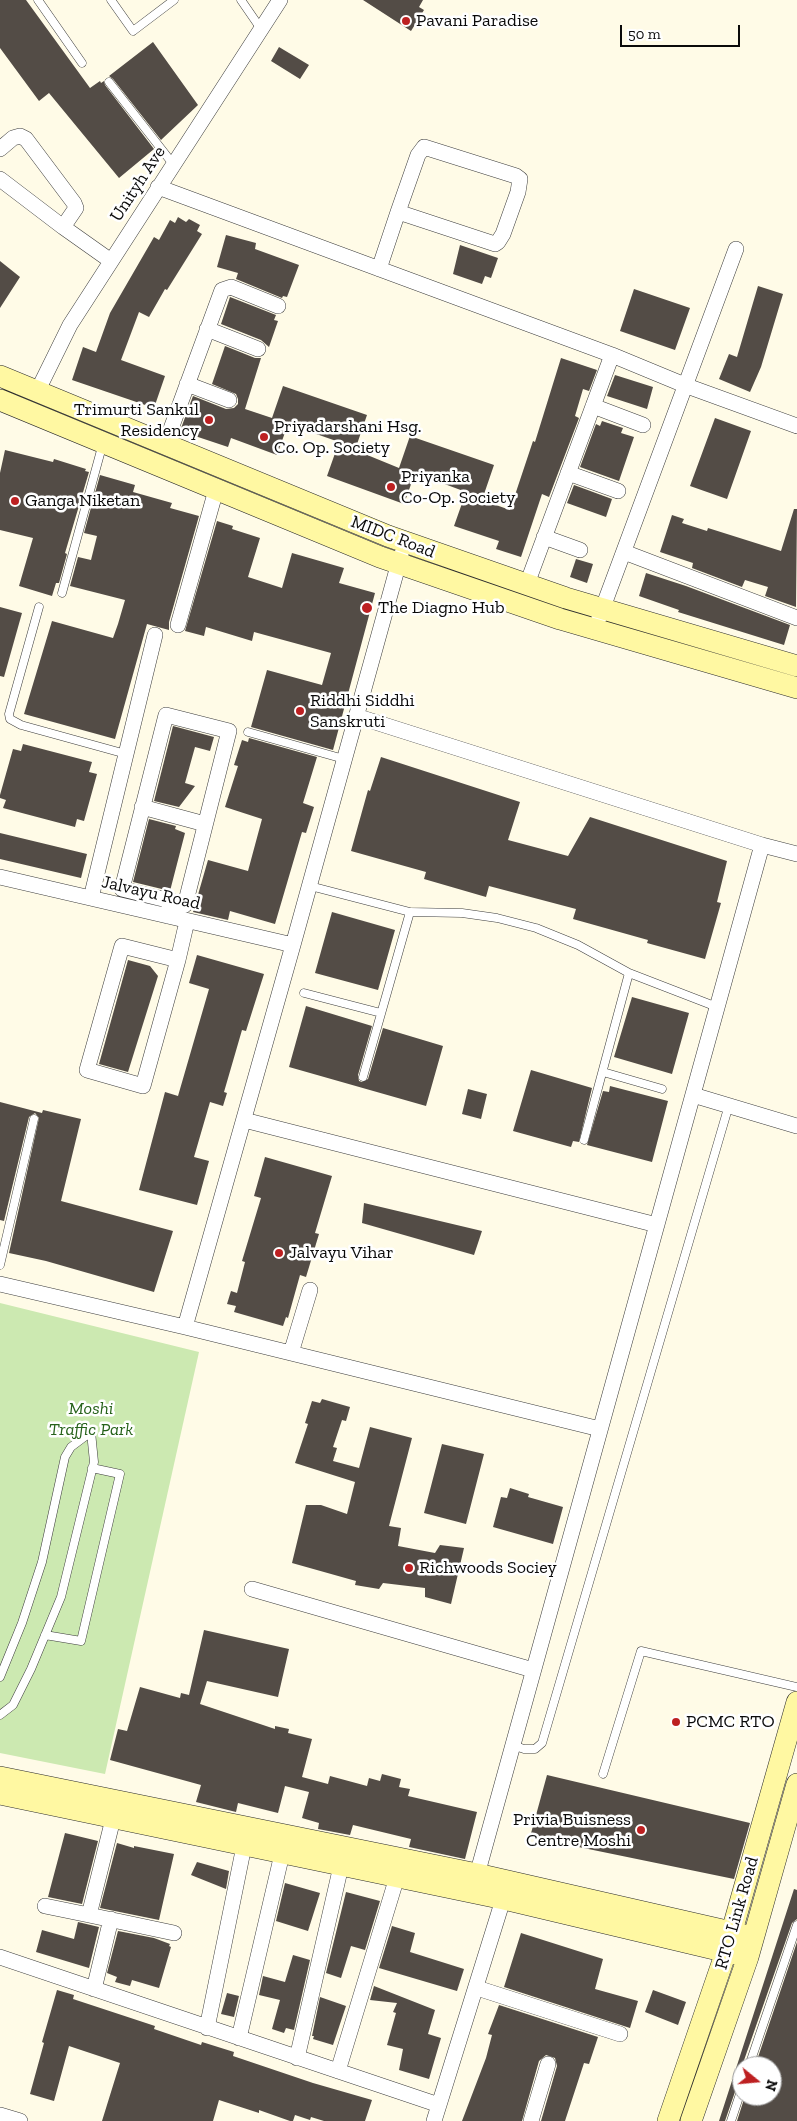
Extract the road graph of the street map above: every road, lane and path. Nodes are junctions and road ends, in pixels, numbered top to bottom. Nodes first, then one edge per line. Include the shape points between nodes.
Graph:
1 (38, 0) edge
2 (111, 0) edge
3 (174, 0) edge
4 (241, 0) edge
5 (280, 0) edge
6 (261, 30) junction
7 (82, 63) dead end
8 (109, 82) dead end
9 (0, 149) edge
10 (173, 164) junction
11 (0, 179) edge
12 (158, 187) junction
13 (398, 212) junction
14 (63, 227) junction
15 (736, 249) dead end
16 (111, 261) junction
17 (379, 269) junction
18 (278, 306) dead end
19 (207, 330) junction
20 (258, 349) dead end
21 (612, 355) junction
22 (0, 376) edge
23 (187, 384) junction
24 (687, 386) junction
25 (37, 392) junction
26 (0, 400) edge
27 (229, 400) dead end
28 (593, 406) junction
29 (643, 424) dead end
30 (797, 426) edge
31 (103, 443) junction
32 (165, 445) junction
33 (568, 473) junction
34 (216, 490) junction
35 (618, 491) dead end
36 (544, 537) junction
37 (406, 542) junction
38 (580, 550) dead end
39 (624, 552) junction
40 (398, 563) junction
41 (526, 584) junction
42 (62, 593) dead end
43 (39, 607) dead end
44 (602, 609) junction
45 (797, 618) edge
46 (178, 625) dead end
47 (596, 629) junction
48 (155, 635) dead end
49 (797, 666) edge
50 (797, 688) edge
51 (356, 716) junction
52 (248, 732) dead end
53 (126, 754) junction
54 (344, 759) junction
55 (142, 807) junction
56 (205, 824) junction
57 (762, 845) junction
58 (797, 854) edge
59 (0, 877) edge
60 (310, 886) junction
61 (91, 898) junction
62 (170, 901) junction
63 (410, 912) junction
64 (167, 916) junction
65 (187, 921) junction
66 (294, 945) junction
67 (178, 960) junction
68 (629, 973) junction
69 (304, 993) dead end
70 (717, 1007) junction
71 (381, 1013) junction
72 (603, 1072) junction
73 (363, 1076) dead end
74 (662, 1088) dead end
75 (693, 1094) junction
76 (729, 1105) junction
77 (34, 1119) dead end
78 (244, 1120) junction
79 (797, 1126) edge
80 (584, 1140) dead end
81 (657, 1225) junction
82 (0, 1265) edge
83 (0, 1284) edge
84 (310, 1290) dead end
85 (185, 1327) junction
86 (291, 1353) junction
87 (600, 1429) junction
88 (92, 1468) junction
89 (252, 1588) dead end
90 (45, 1635) junction
91 (533, 1670) junction
92 (0, 1677) edge
93 (797, 1687) edge
94 (797, 1702) edge
95 (0, 1715) edge
96 (512, 1745) junction
97 (603, 1774) dead end
98 (0, 1777) edge
99 (797, 1784) edge
100 (0, 1794) edge
101 (113, 1819) junction
102 (244, 1846) junction
103 (282, 1854) junction
104 (341, 1866) junction
105 (397, 1877) junction
106 (474, 1883) junction
107 (506, 1890) junction
108 (45, 1906) dead end
109 (89, 1915) junction
110 (111, 1919) junction
111 (797, 1925) edge
112 (174, 1932) dead end
113 (729, 1942) junction
114 (750, 1947) junction
115 (0, 1957) edge
116 (477, 1988) junction
117 (94, 1989) junction
118 (207, 2028) junction
119 (620, 2034) dead end
120 (239, 2038) junction
121 (753, 2056) edge
122 (297, 2058) junction
123 (548, 2064) dead end
124 (338, 2071) junction
125 (439, 2105) junction
126 (736, 2106) edge
127 (0, 2114) edge
128 (20, 2121) edge
129 (434, 2121) edge
130 (531, 2121) edge
131 (668, 2121) edge
132 (691, 2121) edge
133 (731, 2121) edge

1 - 7 lane
2 - 3 lane via 133,31
4 - 6 lane
5 - 6 street, Unityh Ave
6 - 10 street, Unityh Ave
8 - 10 lane
9 - 14 street via 14,138 26,139 74,203 76,208
10 - 12 street, Unityh Ave
11 - 14 street
12 - 16 street, Unityh Ave
12 - 17 street
13 - 13 street via 418,155 424,147 520,180 503,234 495,244
13 - 17 street
14 - 16 street
15 - 24 street
16 - 25 street, Unityh Ave via 70,325
17 - 21 street
18 - 19 street via 225,287
19 - 20 street
19 - 23 street
21 - 24 street
21 - 28 street
22 - 25 main road, MIDC Road
23 - 27 street
23 - 32 street
24 - 30 street
24 - 39 street
25 - 32 main road, MIDC Road
26 - 31 main road, MIDC Road
28 - 29 street
28 - 33 street
31 - 34 main road, MIDC Road
31 - 42 lane
32 - 37 main road, MIDC Road
33 - 35 street
33 - 36 street
34 - 40 main road, MIDC Road
34 - 46 street
36 - 38 street
36 - 41 street
37 - 40 street
37 - 41 main road, MIDC Road
39 - 44 street
39 - 45 street
40 - 47 main road, MIDC Road
40 - 51 street
41 - 44 main road, MIDC Road
43 - 53 lane via 10,719 21,725
44 - 47 street
44 - 49 main road, MIDC Road
47 - 50 main road, MIDC Road
48 - 53 street
51 - 54 street
51 - 57 street
52 - 54 lane
53 - 61 street
54 - 60 street
55 - 56 street
55 - 56 street via 166,715 220,728 229,731
55 - 62 street via 122,889
56 - 62 street via 184,905
57 - 58 street
57 - 70 street
59 - 61 street, Jalvayu Road
60 - 63 lane
60 - 66 street
61 - 64 street, Jalvayu Road
62 - 64 street
63 - 68 lane via 462,913 536,928 578,945
63 - 71 lane
64 - 65 street, Jalvayu Road
65 - 66 street, Jalvayu Road
65 - 67 street
66 - 78 street
67 - 67 street via 122,946 87,1070 143,1086
68 - 70 lane
68 - 72 lane
69 - 71 lane
70 - 75 street
71 - 73 lane
72 - 74 lane
72 - 80 lane
75 - 76 street
75 - 81 street
76 - 79 street
76 - 96 lane via 542,1744 535,1749
77 - 82 lane
78 - 81 street
78 - 85 street
81 - 87 street
83 - 85 street
84 - 86 street
85 - 86 street
86 - 87 street
87 - 91 street
88 - 90 lane via 61,1596
88 - 90 lane via 120,1474 81,1641
88 - 92 lane via 91,1432 71,1447 65,1457 42,1562
89 - 91 street
90 - 95 lane via 13,1705
91 - 96 street
93 - 97 lane via 641,1652
94 - 113 main road, RTO Link Road
96 - 106 street
98 - 106 main road
99 - 114 main road, RTO Link Road
100 - 101 main road
101 - 102 main road
101 - 109 street
102 - 103 main road
102 - 118 street
103 - 104 main road
103 - 120 street
104 - 105 main road
104 - 122 street
105 - 106 main road
105 - 124 street
106 - 107 main road
107 - 113 main road
107 - 116 street
108 - 109 street
109 - 110 street
110 - 112 street
110 - 117 street
111 - 121 lane
113 - 114 main road
113 - 131 main road, RTO Link Road
114 - 132 main road, RTO Link Road
115 - 117 street
116 - 119 street
116 - 125 street
117 - 118 street
118 - 120 street
120 - 122 street
122 - 124 street
123 - 130 street
124 - 125 street
125 - 129 street
126 - 133 lane
127 - 128 street

